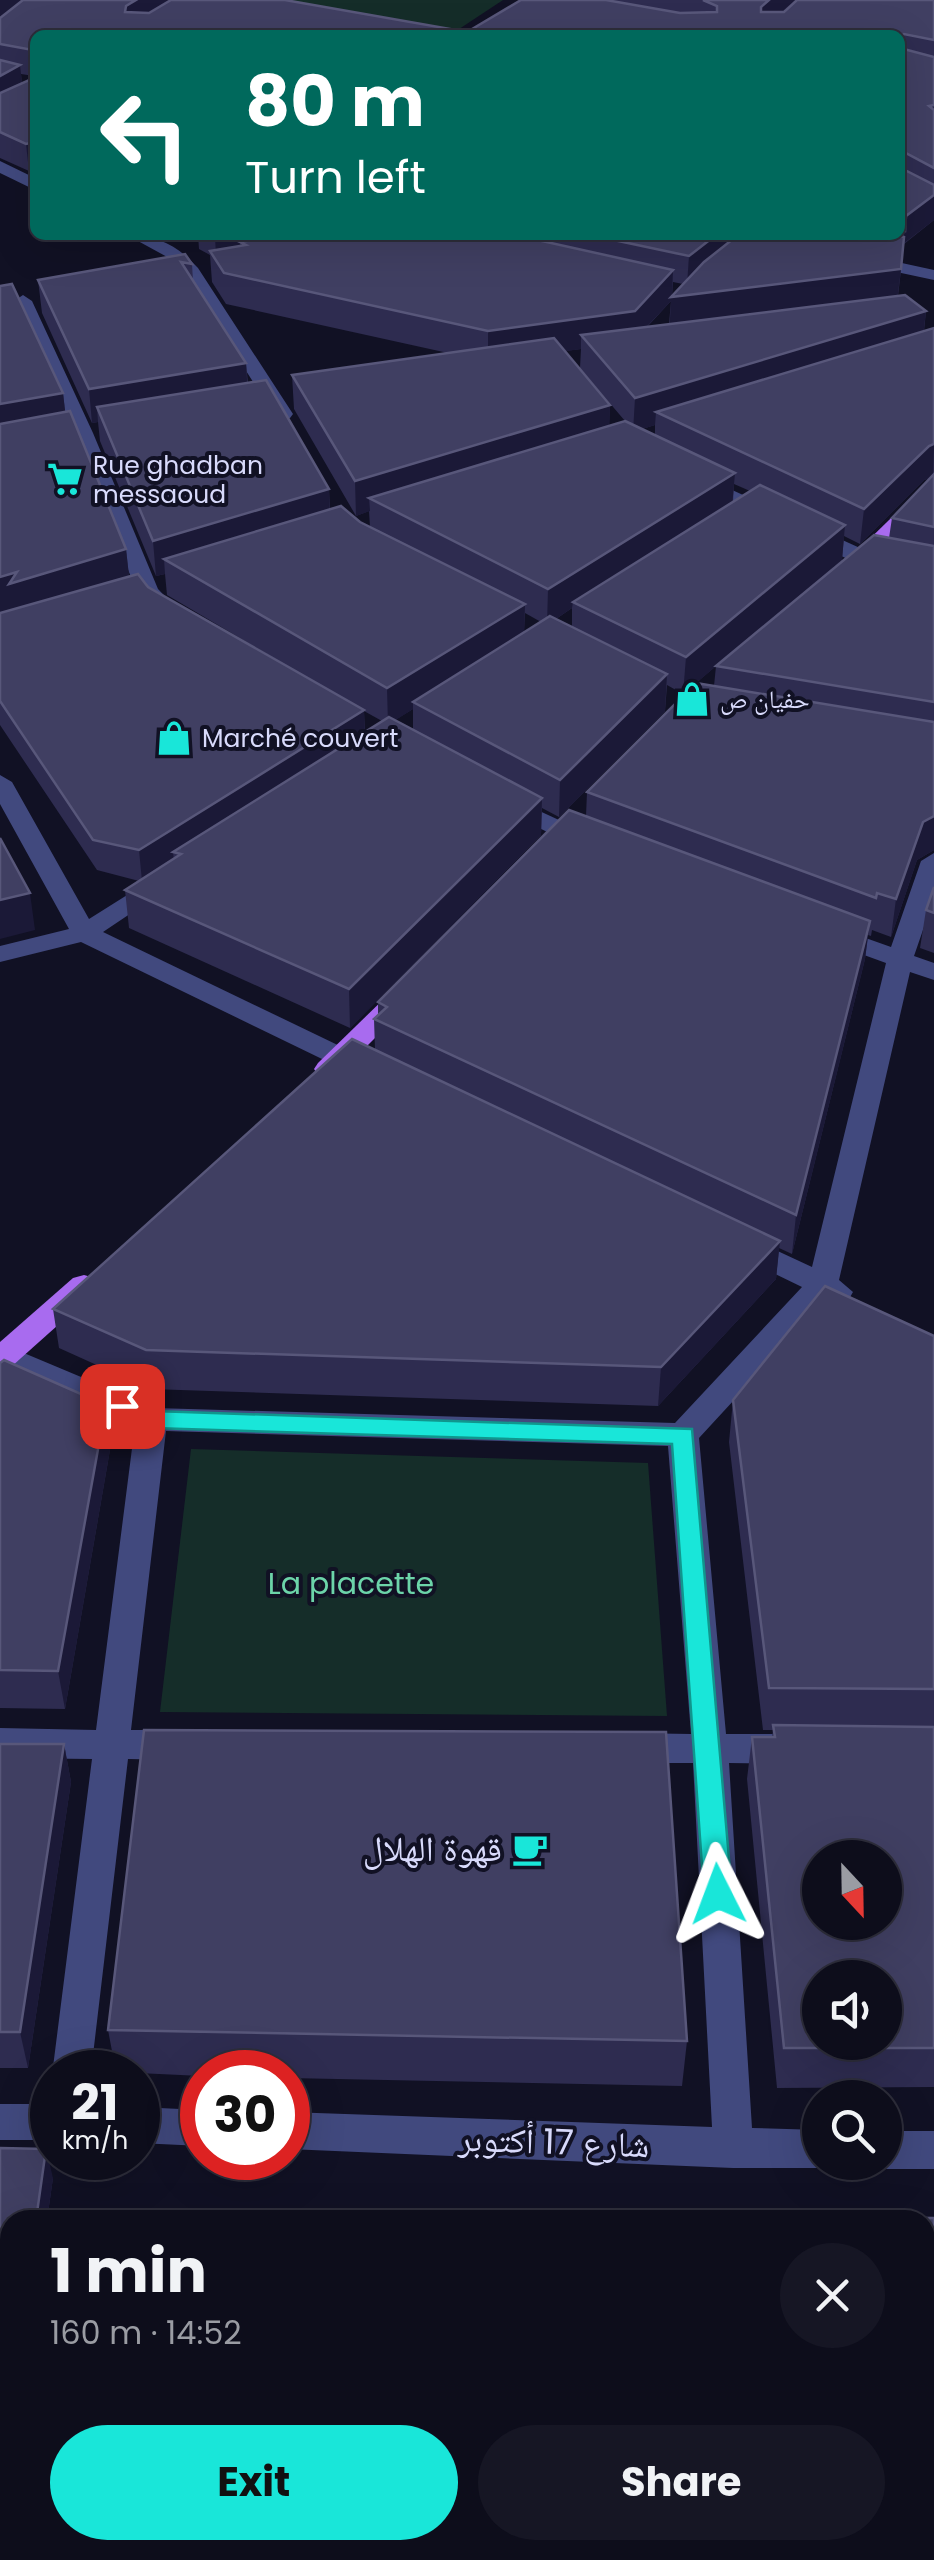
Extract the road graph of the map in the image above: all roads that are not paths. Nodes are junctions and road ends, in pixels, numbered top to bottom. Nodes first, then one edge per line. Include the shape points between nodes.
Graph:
1 (0, 166) edge
2 (30, 182) edge
3 (30, 183) edge
4 (0, 186) edge
5 (151, 240) edge
6 (838, 254) edge
7 (934, 275) edge
8 (0, 304) edge
9 (294, 432) edge
10 (683, 472) edge
11 (934, 488) edge
12 (864, 558) junction
13 (934, 573) edge
14 (834, 583) edge
15 (194, 626) edge
16 (0, 782) edge
17 (476, 787) edge
18 (590, 806) edge
19 (556, 840) junction
20 (619, 854) edge
21 (934, 862) edge
22 (181, 872) edge
23 (806, 924) edge
24 (84, 933) junction
25 (0, 954) edge
26 (900, 959) junction
27 (934, 972) edge
28 (424, 974) edge
29 (341, 1058) junction
30 (395, 1083) edge
31 (312, 1084) edge
32 (716, 1234) edge
33 (106, 1265) edge
34 (823, 1284) junction
35 (870, 1308) edge
36 (1, 1356) edge
37 (152, 1419) junction
38 (683, 1436) junction
39 (0, 1743) edge
40 (112, 1744) junction
41 (212, 1745) edge
42 (590, 1747) edge
43 (710, 1748) junction
44 (822, 1749) edge
45 (74, 2050) edge
46 (0, 2122) edge
47 (30, 2122) edge
48 (310, 2132) edge
49 (733, 2149) junction
50 (802, 2149) edge
51 (902, 2150) edge
52 (934, 2150) edge

1 - 2 street
3 - 4 street
5 - 9 street via 182,250
6 - 7 street
8 - 15 street via 32,299 148,592
10 - 12 street via 746,513
11 - 12 main road
12 - 13 street
12 - 14 main road
16 - 24 street
17 - 19 street
18 - 19 main road
19 - 20 street
21 - 26 street
22 - 24 street
23 - 26 street
24 - 25 street
24 - 29 street
26 - 27 street
26 - 34 street
28 - 29 main road
29 - 30 street
29 - 31 main road
32 - 34 street
33 - 36 main road
34 - 35 street
34 - 38 street
36 - 37 street
37 - 38 street
37 - 40 street
38 - 43 street
39 - 40 street
40 - 41 street
40 - 45 street
42 - 43 street
43 - 44 street
43 - 49 street
46 - 47 street
48 - 49 street, شارع 17 أكتوبر
49 - 50 street, شارع 17 أكتوبر
51 - 52 street

